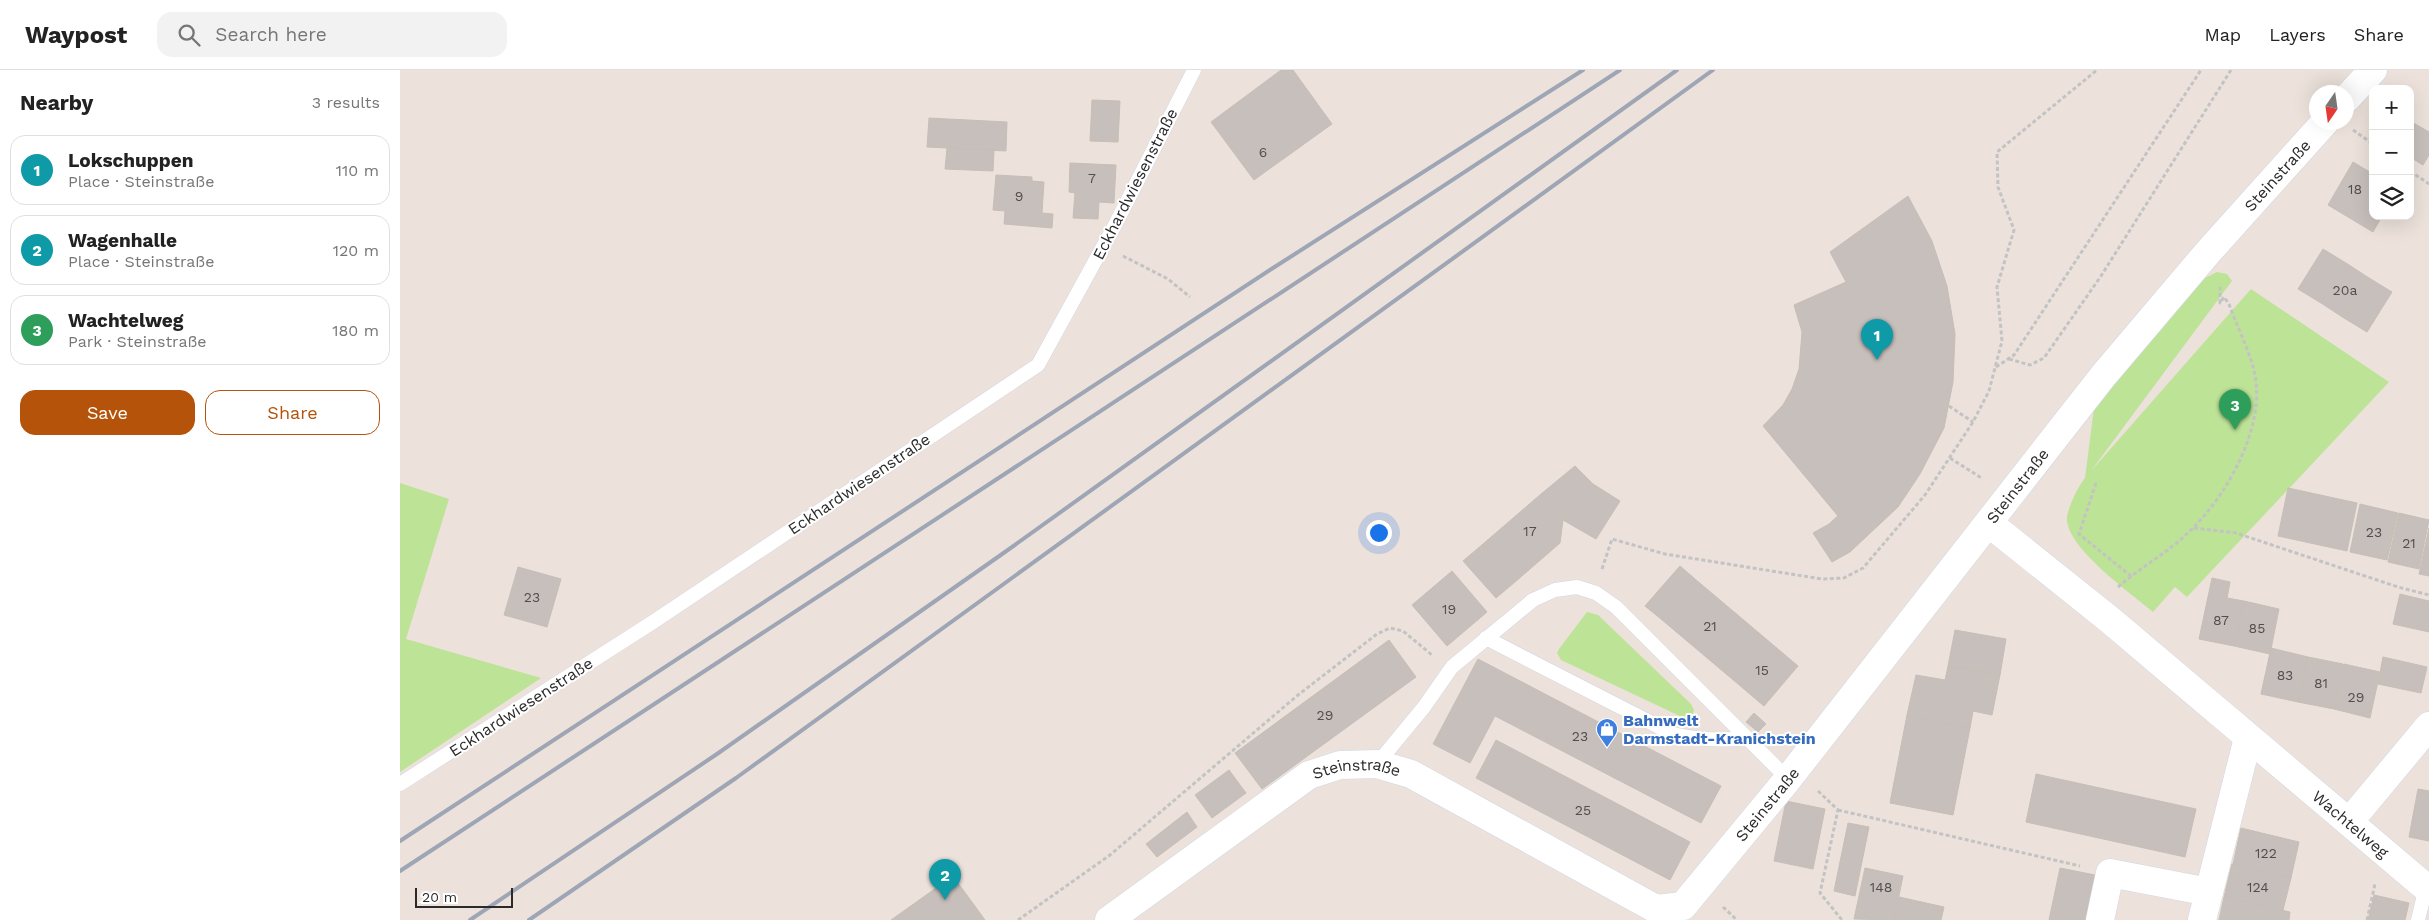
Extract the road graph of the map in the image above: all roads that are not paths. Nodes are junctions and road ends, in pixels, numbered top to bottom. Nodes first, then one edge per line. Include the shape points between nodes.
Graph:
1 (1194, 70) edge
2 (2373, 70) edge
3 (2354, 90) edge
4 (2333, 130) edge
5 (1990, 524) junction
6 (1486, 638) junction
7 (2429, 726) edge
8 (1746, 738) junction
9 (2248, 738) junction
10 (1377, 764) junction
11 (1792, 774) junction
12 (400, 784) edge
13 (2349, 822) junction
14 (2427, 888) edge
15 (2209, 892) junction
16 (1109, 920) edge
17 (2100, 920) edge
18 (2202, 920) edge
19 (2418, 920) edge

1 - 12 lane, Eckhardwiesenstraße via 1104,245 1038,364 653,622
2 - 3 street
4 - 5 street, Steinstraße via 2209,251 2103,376
5 - 9 street, Wachtelweg via 2096,608
5 - 11 street, Steinstraße
6 - 8 lane via 1673,734 1698,740
6 - 8 lane via 1533,600 1555,590 1577,587 1596,593 1616,607
6 - 10 lane via 1452,667
7 - 13 street
8 - 11 lane
9 - 13 street, Wachtelweg
9 - 15 street
10 - 11 street, Steinstraße via 1411,774 1656,909 1683,906
10 - 16 street, Steinstraße via 1340,765 1309,775
13 - 14 street, Wachtelweg
14 - 19 lane
15 - 17 street via 2110,873
15 - 18 street

